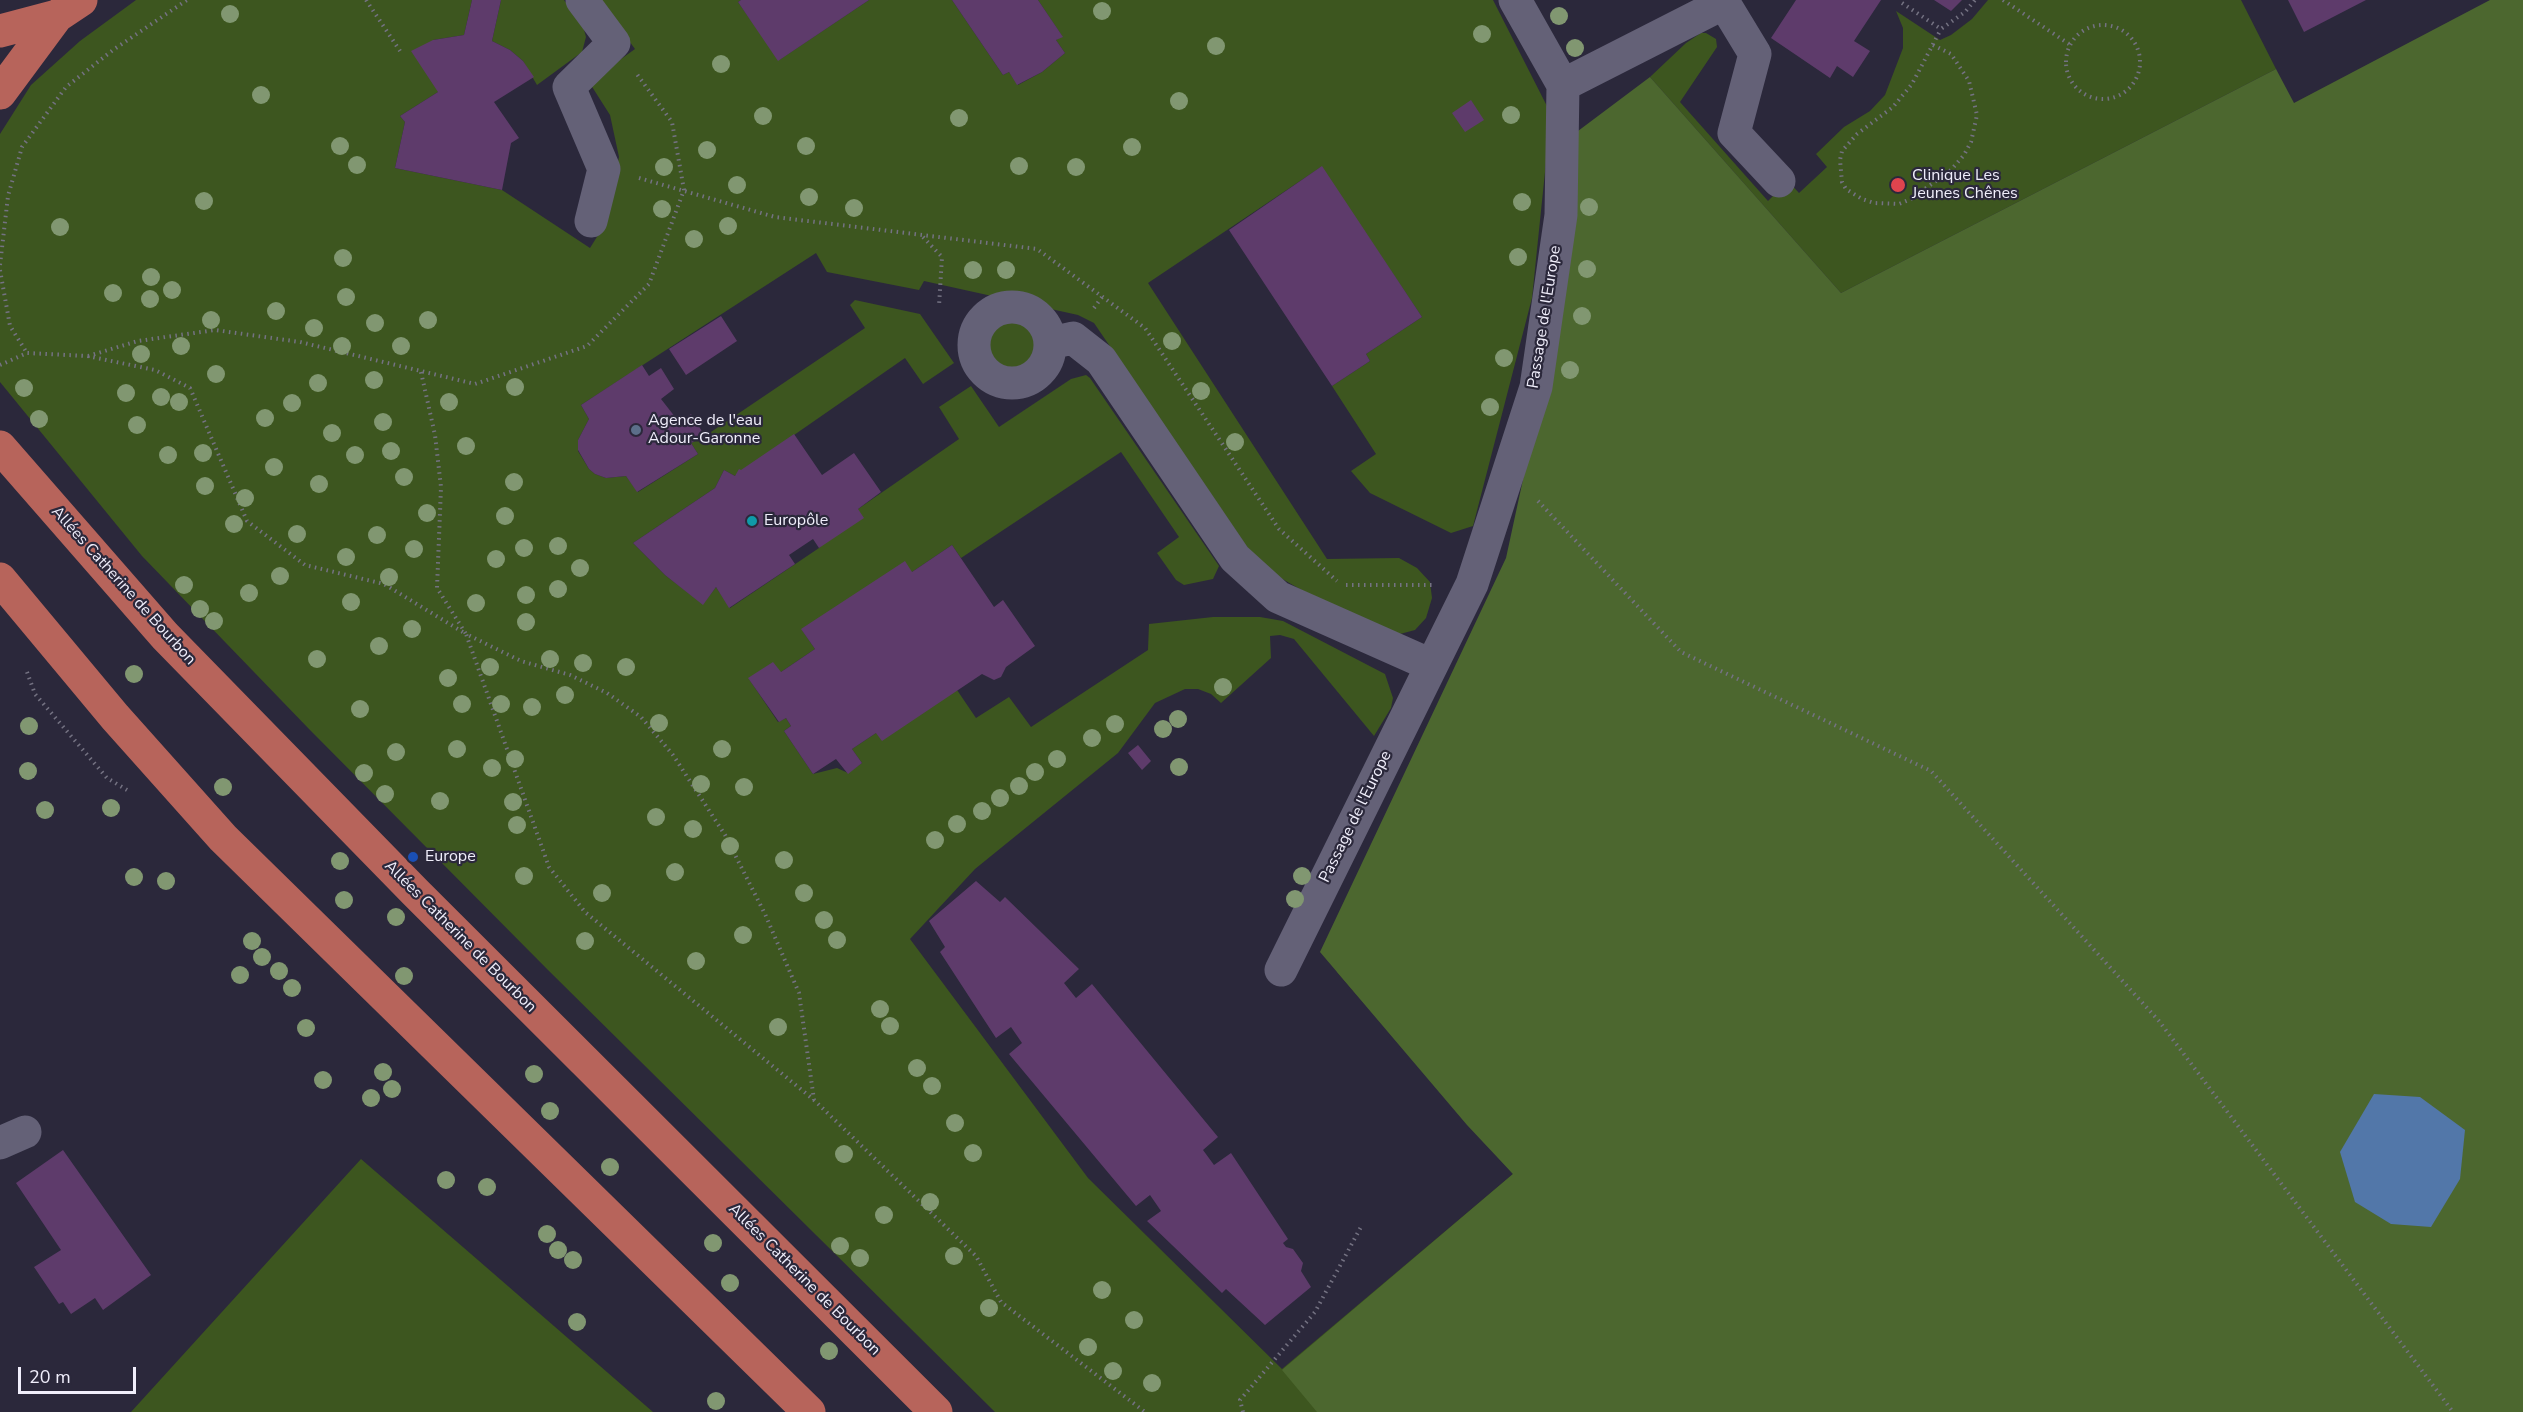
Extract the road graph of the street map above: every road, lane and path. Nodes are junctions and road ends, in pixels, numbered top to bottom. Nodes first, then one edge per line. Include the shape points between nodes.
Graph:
1 (187, 0) edge
2 (366, 0) edge
3 (582, 0) edge
4 (1515, 0) edge
5 (1975, 0) edge
6 (2003, 0) edge
7 (1723, 2) edge
8 (1902, 3) dead end
9 (69, 8) edge
10 (1941, 29) junction
11 (0, 31) edge
12 (614, 43) junction
13 (2069, 44) junction
14 (1933, 45) junction
15 (400, 51) dead end
16 (1563, 85) junction
17 (0, 93) edge
18 (1779, 181) dead end
19 (591, 221) dead end
20 (923, 237) dead end
21 (0, 265) edge
22 (0, 270) edge
23 (939, 306) dead end
24 (1050, 343) dead end
25 (27, 353) junction
26 (87, 356) junction
27 (0, 365) edge
28 (421, 372) junction
29 (0, 447) edge
30 (1509, 470) junction
31 (0, 579) edge
32 (465, 634) junction
33 (1431, 665) junction
34 (1281, 970) dead end
35 (814, 1100) junction
36 (1362, 1226) dead end
37 (809, 1412) edge
38 (936, 1412) edge
39 (1145, 1412) edge
40 (1243, 1412) edge
41 (2453, 1412) edge

1 - 21 path via 66,87 22,147 8,196
2 - 15 path
3 - 12 lane
4 - 16 lane
5 - 10 path
6 - 13 path
7 - 16 lane
7 - 18 lane via 1755,54 1734,133
8 - 10 path
9 - 11 main road
9 - 17 main road
10 - 14 path
12 - 19 lane via 569,87 604,169
12 - 28 path via 672,122 684,190 649,284 588,346 475,384
13 - 13 path via 2066,73 2073,86 2085,95 2112,98 2135,82 2140,54 2134,40 2123,30 2108,24 2093,25 2079,32
14 - 14 path via 1907,90 1842,151 1842,182 1862,199 1886,204 1911,199 1951,170 1971,142 1977,115 1969,81 1951,54
16 - 30 lane, Passage de l'Europe via 1561,215 1536,387
20 - 23 path via 942,257
22 - 25 path via 10,326
24 - 33 lane via 1072,338 1101,360 1235,558 1278,597
25 - 26 path
25 - 27 path
26 - 28 path via 138,341 215,330 300,342
26 - 32 path via 155,370 190,388 247,521 305,565 384,584
28 - 32 path via 441,487 437,588
29 - 38 main road, Allées Catherine de Bourbon via 165,636 414,892
30 - 33 lane, Passage de l'Europe via 1472,584
30 - 41 path via 1681,652 1931,771 2159,1021
31 - 37 main road via 223,838
32 - 35 path via 549,867 585,912
32 - 35 path via 520,661 570,675 607,693 642,717 673,755 725,835 799,993
33 - 34 lane, Passage de l'Europe
35 - 39 path via 976,1256 1001,1302
36 - 40 path via 1315,1312 1240,1400

